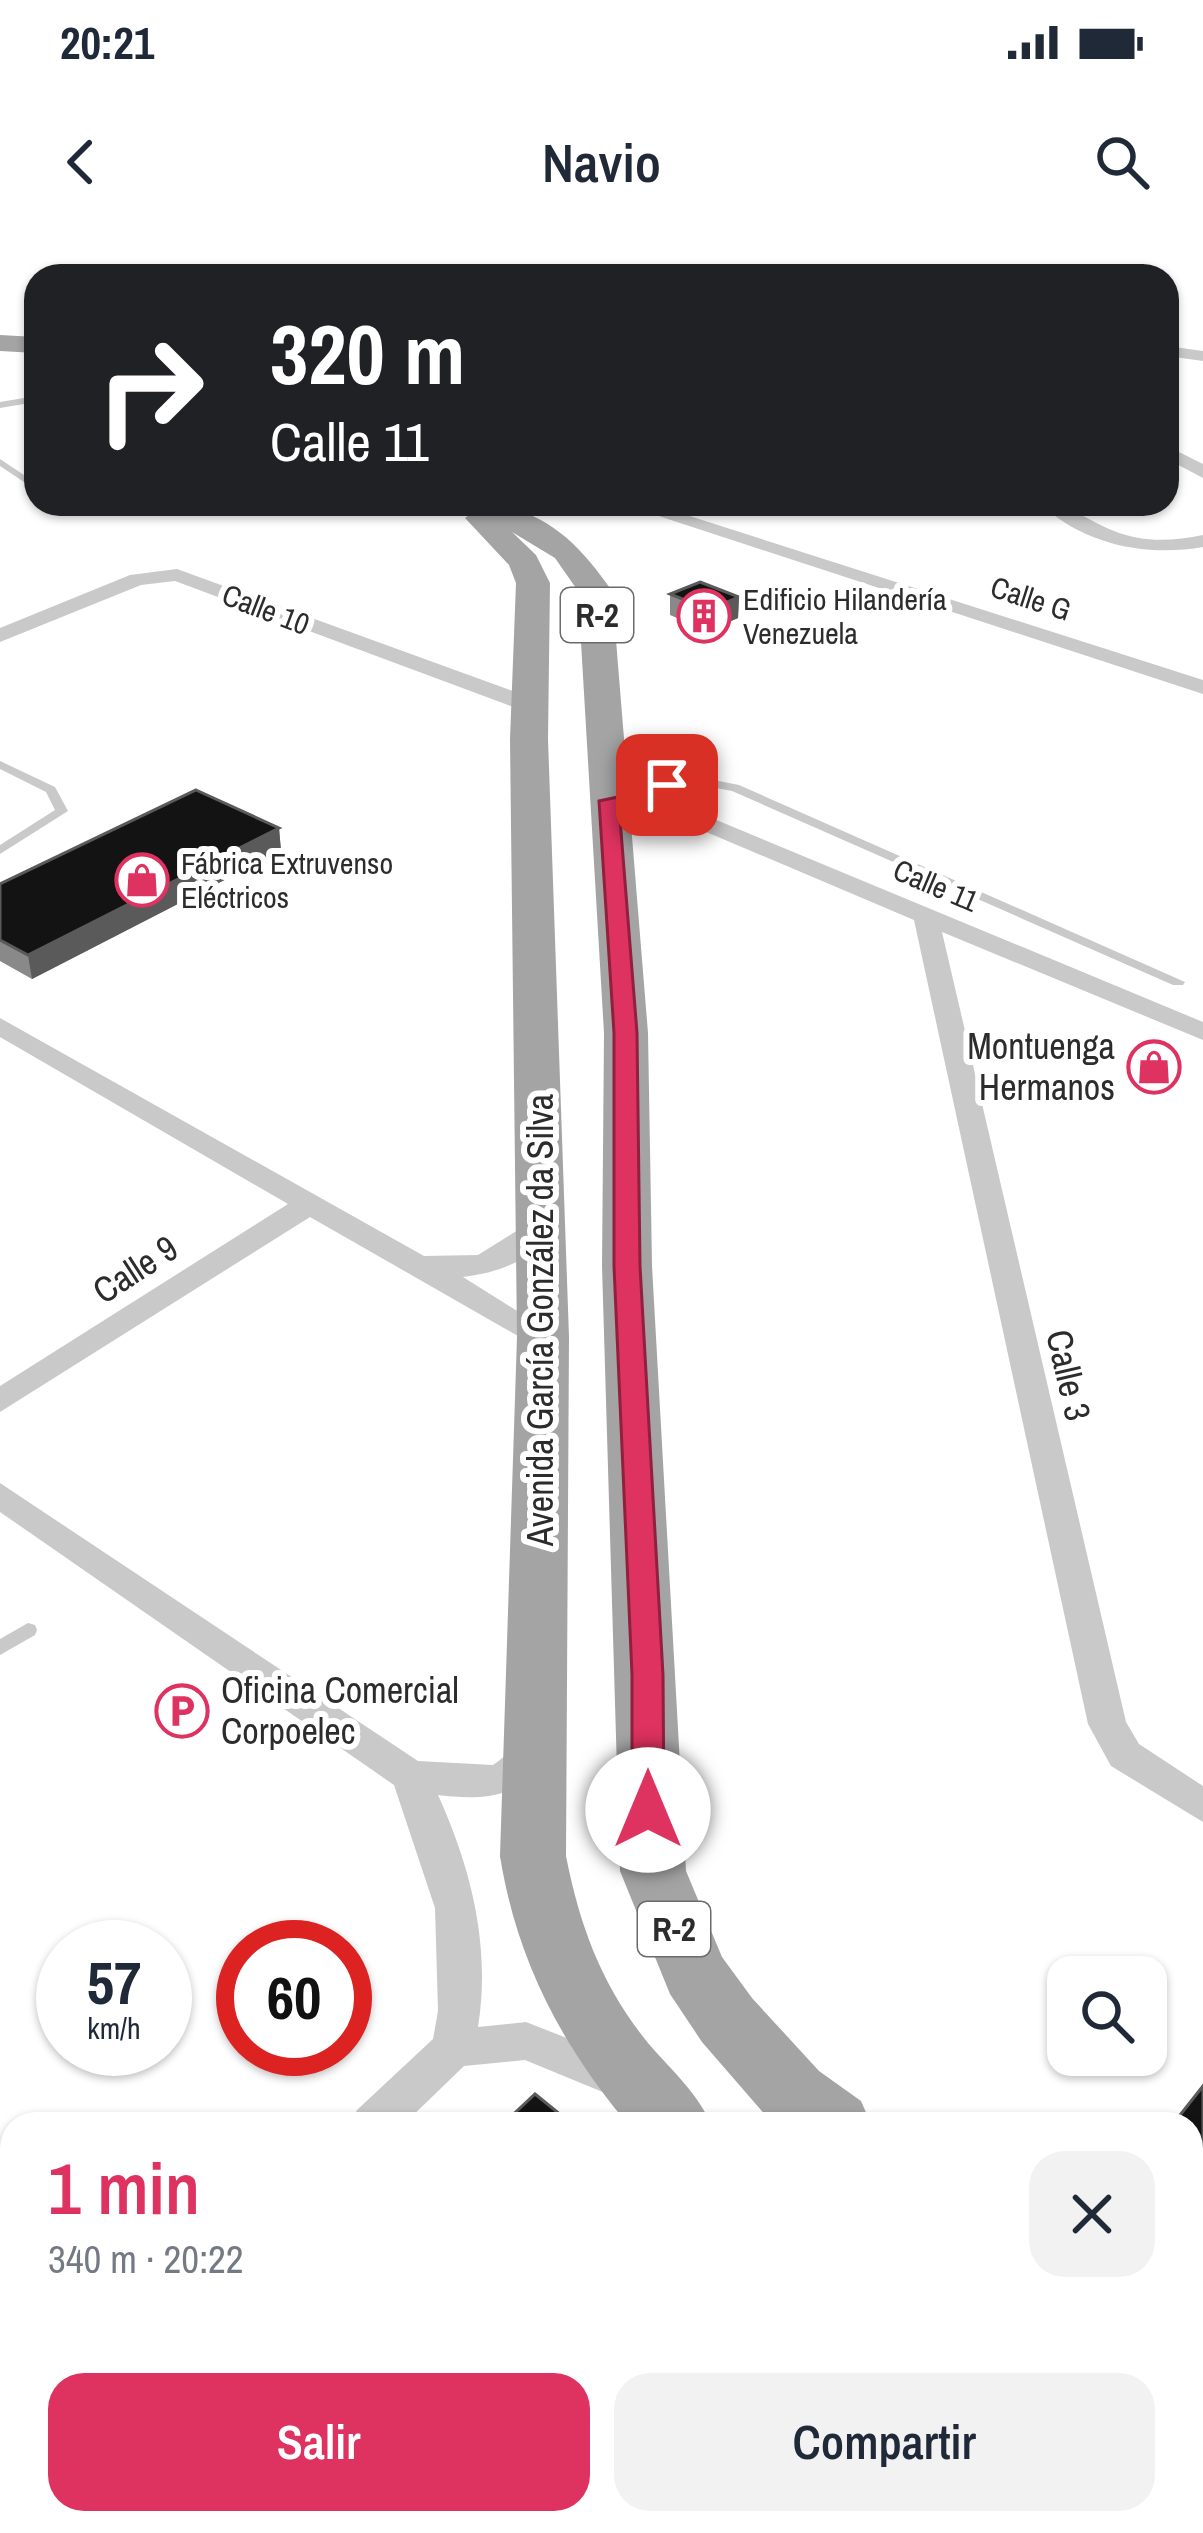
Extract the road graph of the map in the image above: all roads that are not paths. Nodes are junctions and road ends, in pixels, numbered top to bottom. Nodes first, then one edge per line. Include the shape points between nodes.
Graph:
1 (474, 516) edge
2 (509, 516) edge
3 (694, 516) edge
4 (1072, 516) edge
5 (1203, 541) edge
6 (0, 635) edge
7 (1203, 688) edge
8 (604, 720) junction
9 (531, 723) junction
10 (0, 764) edge
11 (628, 793) junction
12 (0, 850) edge
13 (926, 917) junction
14 (1178, 982) dead end
15 (0, 1026) edge
16 (1203, 1032) edge
17 (312, 1202) junction
18 (542, 1229) junction
19 (418, 1264) junction
20 (543, 1337) junction
21 (0, 1401) edge
22 (0, 1495) edge
23 (28, 1630) dead end
24 (0, 1648) edge
25 (539, 1734) junction
26 (409, 1774) junction
27 (1203, 1805) edge
28 (453, 2048) junction
29 (386, 2112) edge
30 (663, 2112) edge
31 (665, 2112) edge
32 (819, 2112) edge

1 - 9 main road, Avenida García González da Silva / R-2 via 506,542 533,583
2 - 8 main road, R-2 via 567,551 590,577
3 - 7 street, Calle G
4 - 5 street via 1122,544 1151,549
6 - 9 street, Calle 10 via 137,579 177,575
8 - 9 main road via 562,729
8 - 11 main road, R-2
9 - 18 main road, Avenida García González da Silva / R-2
10 - 12 lane via 51,790 62,812
11 - 13 street, Calle 11
11 - 14 lane via 688,779 735,788
11 - 32 main road, R-2 via 627,1266 653,1870 694,1973 793,2094
13 - 16 street, Calle 11
13 - 27 street, Calle 3 via 1107,1724 1125,1756
15 - 17 street
17 - 19 street
17 - 21 street, Calle 9
18 - 19 street via 487,1263
18 - 20 main road, Avenida García González da Silva / R-2
19 - 20 street
20 - 25 main road, Avenida García González da Silva / R-2
22 - 26 street
23 - 24 lane
25 - 26 street via 526,1762 506,1779
25 - 31 main road, Avenida García González da Silva / R-2 via 539,1910 580,2009
26 - 28 street via 445,1852 461,1936 464,1994
28 - 29 street
28 - 30 street via 541,2045 622,2080

